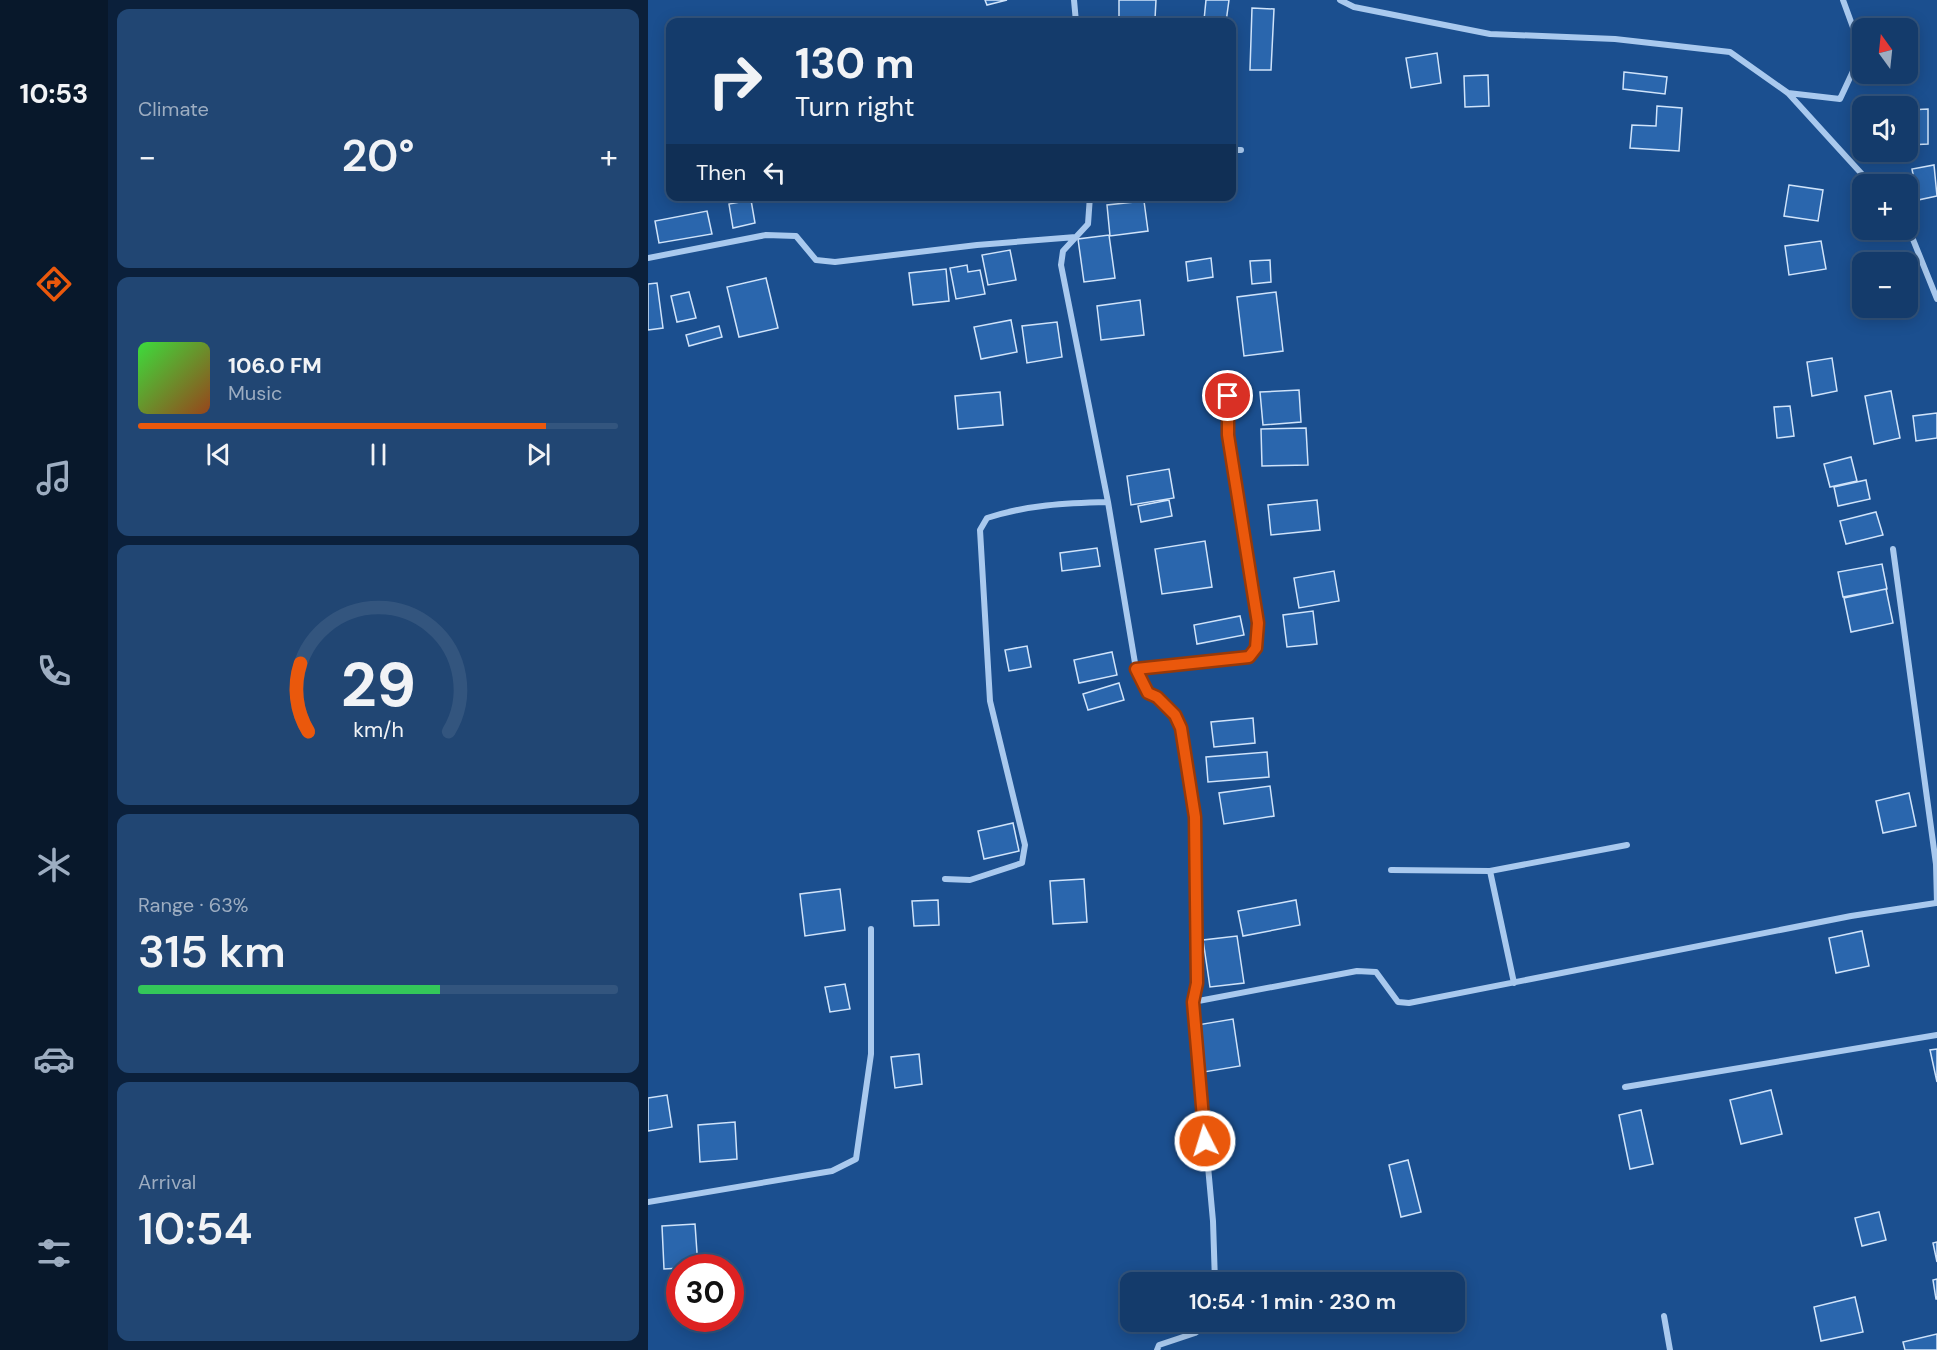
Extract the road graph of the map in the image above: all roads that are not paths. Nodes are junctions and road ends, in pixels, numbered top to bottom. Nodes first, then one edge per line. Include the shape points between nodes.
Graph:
1 (1074, 0) edge
2 (1340, 0) edge
3 (1843, 0) edge
4 (1076, 18) edge
5 (1788, 93) junction
6 (1236, 150) edge
7 (1241, 150) dead end
8 (1862, 174) edge
9 (1090, 201) edge
10 (1076, 237) junction
11 (1913, 240) edge
12 (648, 258) edge
13 (1937, 299) edge
14 (1229, 376) dead end
15 (1108, 502) junction
16 (1893, 549) dead end
17 (1136, 669) junction
18 (1627, 845) dead end
19 (1391, 870) dead end
20 (1490, 871) junction
21 (945, 879) dead end
22 (1936, 903) edge
23 (871, 929) dead end
24 (1514, 983) junction
25 (1193, 1002) junction
26 (1937, 1035) edge
27 (1625, 1087) dead end
28 (648, 1202) edge
29 (1215, 1272) edge
30 (1664, 1316) dead end
31 (1196, 1332) edge
32 (1156, 1350) edge
33 (1670, 1350) edge

1 - 4 street
2 - 5 street via 1354,7 1490,34 1615,39 1730,52
3 - 5 street via 1862,52 1840,99
5 - 8 street
6 - 7 street
9 - 10 street via 1088,224
10 - 12 street via 835,262 816,260 796,236 766,235
10 - 15 street via 1063,250 1061,265
11 - 13 street
14 - 17 street via 1228,435 1258,623 1256,648 1249,657
15 - 17 street
15 - 21 street via 1052,503 1014,509 987,518 980,530 990,701 1025,845 1022,863 970,880
16 - 22 street via 1936,864
17 - 25 street via 1148,693 1175,715 1181,728 1195,817 1197,983
18 - 20 street
19 - 20 street
20 - 24 street
22 - 24 street via 1851,916
23 - 28 street via 871,1054 856,1159 832,1171
24 - 25 street via 1409,1003 1398,1002 1376,972 1357,971
25 - 29 street
26 - 27 street
30 - 33 street
31 - 32 street via 1159,1345

